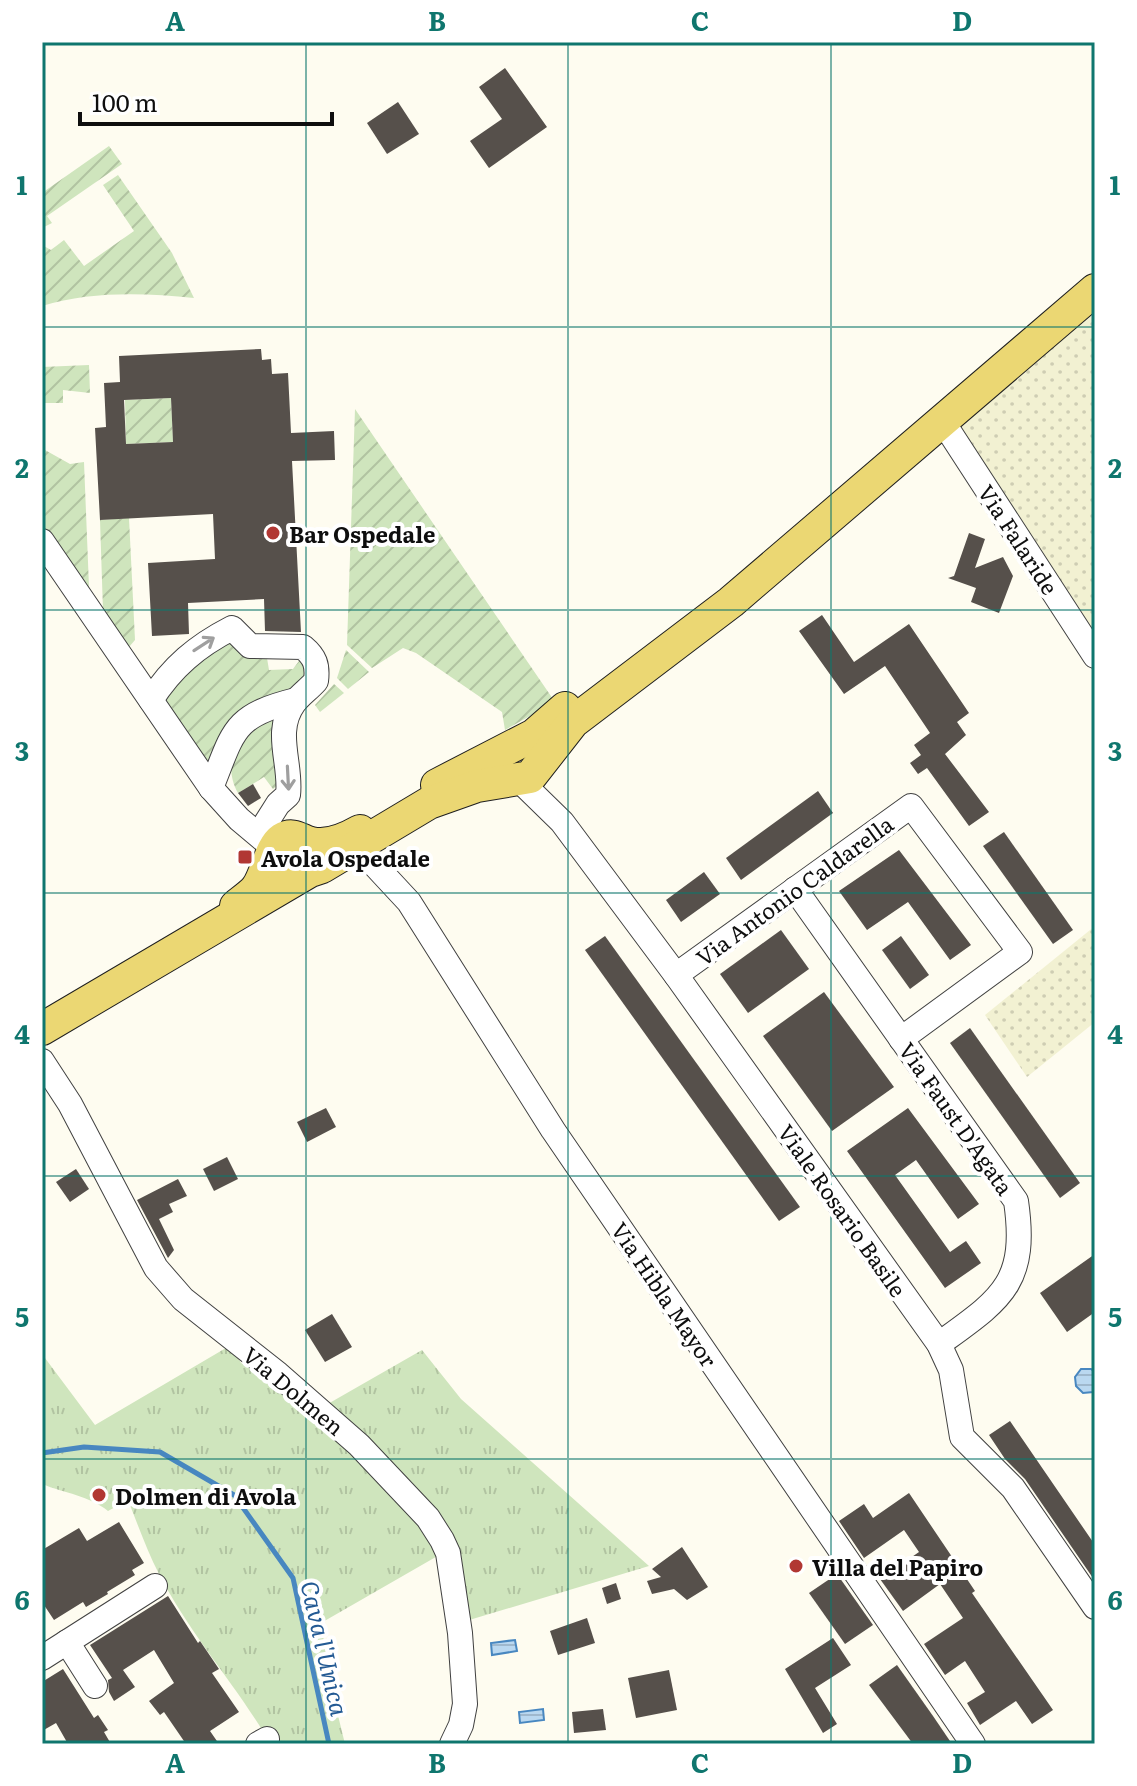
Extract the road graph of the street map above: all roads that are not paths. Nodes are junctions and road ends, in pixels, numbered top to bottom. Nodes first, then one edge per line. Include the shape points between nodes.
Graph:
1 (1095, 290) edge
2 (943, 422) junction
3 (42, 541) edge
4 (1095, 656) edge
5 (151, 700) junction
6 (296, 700) junction
7 (522, 764) junction
8 (211, 788) junction
9 (357, 846) junction
10 (268, 847) junction
11 (306, 864) junction
12 (795, 889) junction
13 (208, 929) junction
14 (676, 975) junction
15 (42, 1029) edge
16 (901, 1039) junction
17 (42, 1061) edge
18 (939, 1344) junction
19 (155, 1586) dead end
20 (1095, 1607) edge
21 (67, 1642) junction
22 (42, 1658) edge
23 (95, 1686) dead end
24 (452, 1744) edge
25 (973, 1744) edge

1 - 2 main road
2 - 4 street, Via Falaride
2 - 7 main road via 731,602 632,675 563,709 534,735
3 - 5 street
5 -> 6 street via 188,655 232,628 250,646 303,647 312,655 316,681
5 - 8 street
6 - 8 street via 257,712 242,723
6 -> 10 street via 285,718 283,739 288,795 278,804
7 - 9 main road via 429,803
7 - 11 main road via 452,776
7 - 14 street, Viale Rosario Basile
8 - 10 street
9 - 11 main road via 322,867
9 - 25 street, Via Hibla Mayor via 409,902 553,1130
10 - 11 main road via 275,869 285,877
10 - 13 main road via 255,890
11 - 13 main road via 249,910
12 - 14 street, Via Antonio Caldarella
12 - 16 street, Via Faust D'Agata
12 - 16 street, Via Antonio Caldarella via 911,806 1020,952
13 - 15 main road
14 - 18 street, Viale Rosario Basile
16 - 18 street, Via Faust D'Agata via 1016,1201 1021,1233 1011,1280 991,1306
17 - 24 street, Via Dolmen via 156,1268 183,1299 359,1445 442,1540 460,1633 465,1704
18 - 20 street, Viale Rosario Basile via 951,1370 962,1437 1013,1488
19 - 21 street
21 - 22 street
21 - 23 street

